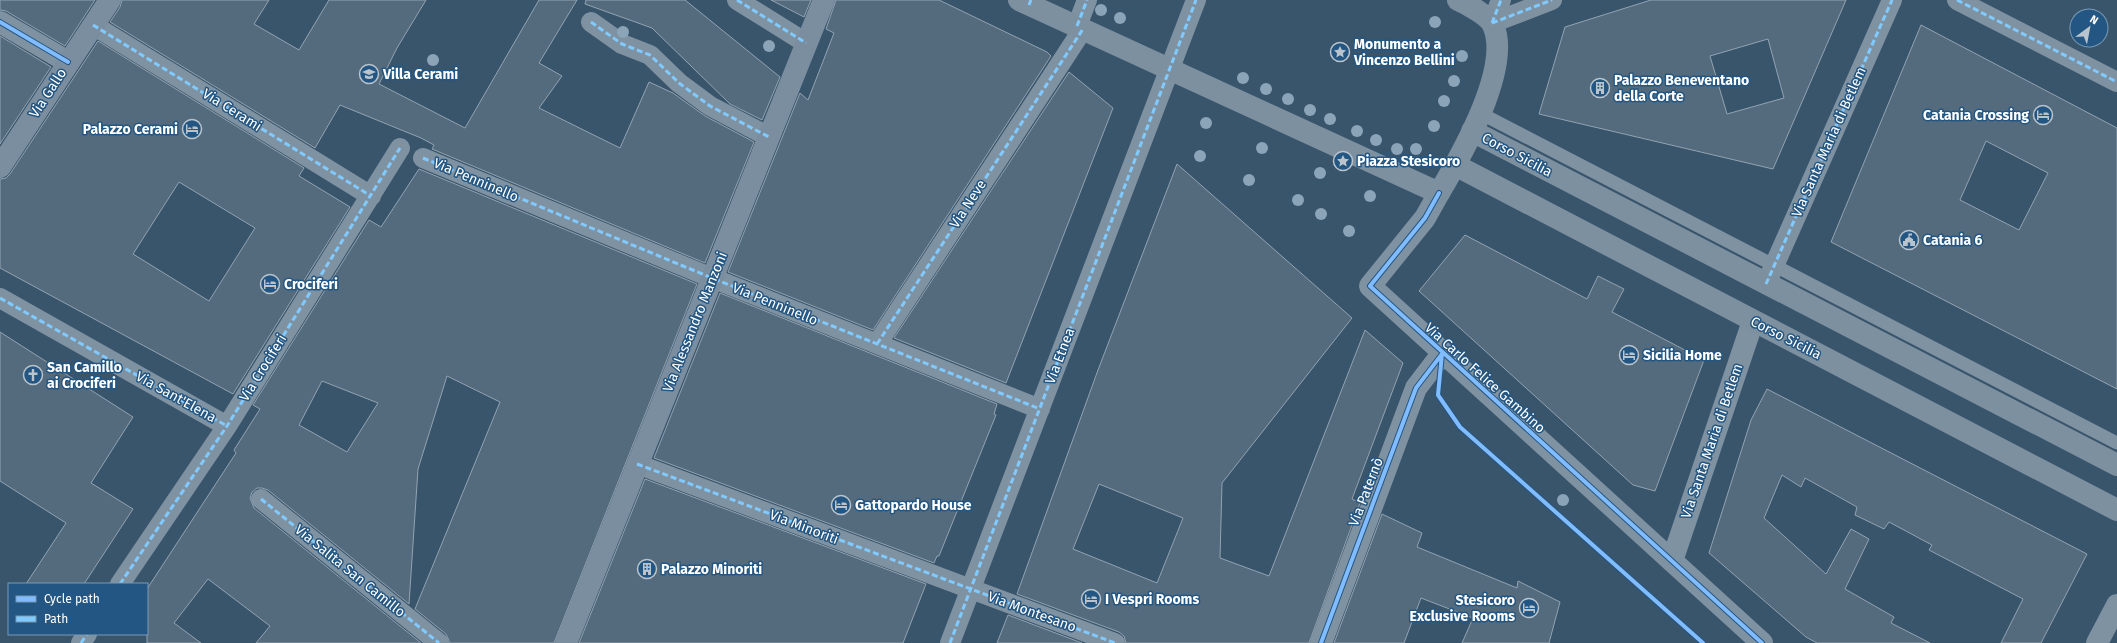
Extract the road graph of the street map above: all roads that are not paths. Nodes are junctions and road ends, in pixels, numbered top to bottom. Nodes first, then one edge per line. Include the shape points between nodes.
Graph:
1 (110, 0) edge
2 (737, 0) edge
3 (824, 0) edge
4 (1087, 0) edge
5 (1196, 0) edge
6 (1458, 0) edge
7 (1501, 0) edge
8 (1552, 0) edge
9 (1892, 0) edge
10 (1957, 0) edge
11 (1026, 2) edge
12 (0, 22) edge
13 (591, 22) dead end
14 (1492, 23) junction
15 (93, 25) junction
16 (1080, 28) junction
17 (806, 43) junction
18 (68, 62) junction
19 (1169, 69) junction
20 (2117, 82) edge
21 (1476, 122) junction
22 (769, 137) junction
23 (400, 148) dead end
24 (423, 158) dead end
25 (1455, 165) junction
26 (0, 167) edge
27 (1439, 193) junction
28 (371, 196) junction
29 (1770, 275) junction
30 (712, 278) junction
31 (0, 298) edge
32 (1753, 321) junction
33 (876, 344) junction
34 (1442, 354) junction
35 (1040, 409) junction
36 (227, 426) junction
37 (2117, 443) edge
38 (638, 464) junction
39 (2117, 466) edge
40 (261, 499) dead end
41 (2117, 510) edge
42 (1672, 561) junction
43 (121, 583) edge
44 (971, 589) junction
45 (2117, 605) edge
46 (440, 643) edge
47 (566, 643) edge
48 (950, 643) edge
49 (1115, 643) edge
50 (1321, 643) edge
51 (1762, 643) edge
52 (2098, 643) edge

1 - 15 main road, Via Gallo
2 - 17 street
3 - 17 main road, Via Alessandro Manzoni
4 - 16 street, Via Neve
5 - 19 street, Via Etnea
6 - 14 main road via 1469,5
7 - 14 street
8 - 14 street
9 - 29 street, Via Santa Maria di Betlem
10 - 20 street
11 - 16 main road
12 - 18 street
13 - 22 street via 622,44 650,55 679,83 710,106
14 - 21 main road via 1497,41 1493,74
15 - 18 main road, Via Gallo
15 - 28 street, Via Cerami
16 - 19 main road
16 - 33 street, Via Neve via 1060,63
17 - 22 main road, Via Alessandro Manzoni
18 - 26 main road, Via Gallo
19 - 27 main road
19 - 35 street, Via Etnea
21 - 25 main road
21 - 29 main road, Corso Sicilia
22 - 30 main road, Via Alessandro Manzoni
23 - 28 street, Via Crociferi
24 - 30 street, Via Penninello
25 - 27 main road
25 - 32 main road, Corso Sicilia
27 - 34 street, Via Carlo Felice Gambino via 1425,218 1370,286
28 - 36 street, Via Crociferi
29 - 37 lane
29 - 39 main road, Corso Sicilia
30 - 33 street, Via Penninello
30 - 38 main road, Via Alessandro Manzoni
31 - 36 street, Via Sant'Elena
32 - 41 main road, Corso Sicilia
32 - 42 street, Via Santa Maria di Betlem
33 - 35 street, Via Penninello
34 - 42 street, Via Carlo Felice Gambino
34 - 50 street, Via Paternò via 1416,388
35 - 44 street, Via Etnea
36 - 43 street, Via Crociferi
38 - 44 street, Via Minoriti
38 - 47 main road, Via Alessandro Manzoni
40 - 46 street, Via Salita San Camillo
42 - 51 street, Via Carlo Felice Gambino
44 - 48 street, Via Etnea
44 - 49 street, Via Montesano
45 - 52 street

